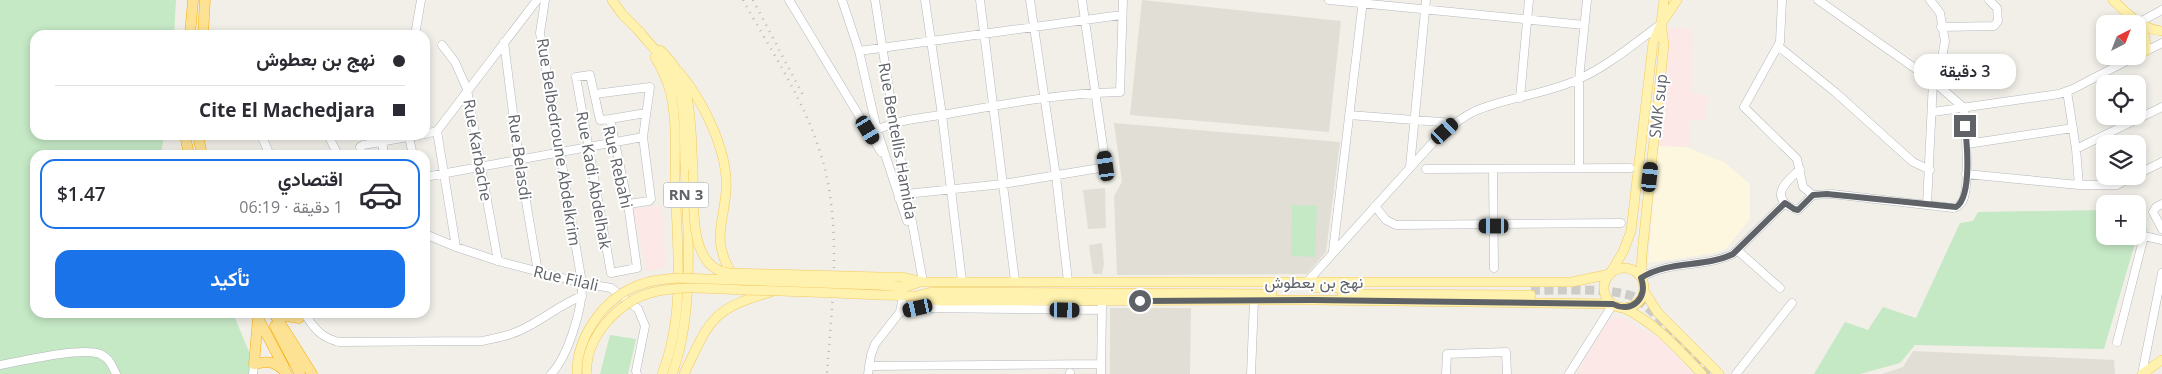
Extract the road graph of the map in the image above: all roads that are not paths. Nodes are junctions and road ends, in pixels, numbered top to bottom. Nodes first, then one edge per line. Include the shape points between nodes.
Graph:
1 (193, 0) edge
2 (206, 0) edge
3 (421, 0) edge
4 (537, 0) edge
5 (545, 0) edge
6 (612, 0) edge
7 (789, 0) edge
8 (842, 0) edge
9 (875, 0) edge
10 (925, 0) edge
11 (980, 0) edge
12 (1030, 0) edge
13 (1082, 0) edge
14 (1123, 0) edge
15 (1328, 0) edge
16 (1426, 0) edge
17 (1529, 0) edge
18 (1587, 0) edge
19 (1664, 0) edge
20 (1677, 0) edge
21 (1782, 0) edge
22 (1930, 0) edge
23 (1988, 0) edge
24 (2113, 0) edge
25 (1819, 1) edge
26 (1363, 2) edge
27 (1425, 10) junction
28 (2162, 10) edge
29 (1121, 15) junction
30 (2129, 15) edge
31 (1085, 19) junction
32 (2146, 19) edge
33 (1527, 20) junction
34 (1661, 24) junction
35 (1584, 25) junction
36 (1034, 26) junction
37 (1941, 27) junction
38 (2146, 27) edge
39 (637, 29) junction
40 (190, 30) edge
41 (203, 30) edge
42 (415, 30) edge
43 (2162, 31) edge
44 (985, 33) junction
45 (931, 41) junction
46 (504, 42) junction
47 (2162, 43) edge
48 (442, 46) dead end
49 (1778, 46) junction
50 (882, 48) junction
51 (859, 51) junction
52 (2146, 51) edge
53 (2118, 65) edge
54 (678, 71) junction
55 (590, 75) joint
56 (1579, 79) junction
57 (1933, 81) junction
58 (467, 89) junction
59 (2067, 91) junction
60 (1095, 92) junction
61 (595, 94) junction
62 (1044, 98) junction
63 (1520, 98) junction
64 (993, 106) junction
65 (2162, 106) edge
66 (1964, 108) junction
67 (1933, 112) junction
68 (646, 113) junction
69 (942, 115) junction
70 (1349, 115) junction
71 (610, 119) junction
72 (1415, 119) junction
73 (894, 122) junction
74 (1454, 123) junction
75 (2073, 128) junction
76 (877, 130) junction
77 (437, 131) junction
78 (430, 133) edge
79 (643, 137) junction
80 (393, 140) edge
81 (382, 142) junction
82 (614, 142) junction
83 (1967, 144) junction
84 (587, 147) junction
85 (2076, 149) junction
86 (361, 150) edge
87 (383, 150) edge
88 (560, 153) junction
89 (519, 160) junction
90 (2162, 162) edge
91 (888, 163) junction
92 (481, 167) junction
93 (1410, 167) junction
94 (1579, 167) junction
95 (1493, 168) junction
96 (1630, 168) dead end
97 (1800, 169) junction
98 (1426, 170) dead end
99 (1930, 170) junction
100 (2146, 170) edge
101 (444, 174) junction
102 (1966, 174) junction
103 (430, 176) edge
104 (1056, 176) junction
105 (1003, 184) junction
106 (2079, 185) junction
107 (2096, 185) edge
108 (951, 190) junction
109 (1813, 195) junction
110 (902, 196) junction
111 (1785, 203) junction
112 (628, 204) junction
113 (2162, 204) edge
114 (1927, 205) junction
115 (1375, 206) junction
116 (1622, 223) dead end
117 (1494, 226) junction
118 (2162, 229) edge
119 (430, 235) edge
120 (2162, 240) edge
121 (456, 248) junction
122 (1737, 250) junction
123 (1333, 251) junction
124 (498, 261) junction
125 (637, 268) joint
126 (1494, 268) dead end
127 (538, 272) junction
128 (731, 273) junction
129 (1610, 273) junction
130 (2162, 273) edge
131 (1641, 278) junction
132 (879, 281) junction
133 (965, 281) junction
134 (1016, 281) junction
135 (1068, 281) junction
136 (923, 282) junction
137 (1307, 282) junction
138 (582, 283) junction
139 (1780, 288) dead end
140 (774, 291) junction
141 (1644, 291) junction
142 (582, 296) junction
143 (903, 296) junction
144 (917, 296) junction
145 (1254, 300) junction
146 (1792, 303) dead end
147 (1613, 304) junction
148 (1102, 306) junction
149 (1624, 308) junction
150 (900, 312) junction
151 (257, 318) edge
152 (259, 318) edge
153 (274, 318) edge
154 (275, 318) edge
155 (303, 318) joint
156 (285, 332) junction
157 (2117, 342) dead end
158 (2162, 360) edge
159 (0, 364) edge
160 (1070, 364) junction
161 (1101, 364) junction
162 (253, 369) edge
163 (868, 370) edge
164 (116, 374) edge
165 (288, 374) edge
166 (300, 374) edge
167 (312, 374) edge
168 (551, 374) edge
169 (577, 374) edge
170 (587, 374) edge
171 (637, 374) edge
172 (662, 374) edge
173 (672, 374) edge
174 (684, 374) edge
175 (1070, 374) edge
176 (1101, 374) edge
177 (1252, 374) edge
178 (1446, 374) edge
179 (1507, 374) edge
180 (1569, 374) edge
181 (1702, 374) edge
182 (1719, 374) edge
183 (1736, 374) edge
184 (2142, 374) edge

1 - 40 highway
2 - 41 highway
3 - 42 street
4 - 46 street
5 - 88 street, Rue Belbedroune Abdelkrim via 540,33
6 - 39 main road, RN 3
7 - 91 street
8 - 51 street
9 - 50 street, Rue Bentellis Hamida
10 - 45 street
11 - 44 street
12 - 36 street
13 - 31 street
14 - 29 street
15 - 26 street
16 - 27 street
17 - 33 street
18 - 35 street
19 - 34 main road
20 - 34 main road
21 - 49 street
22 - 37 street via 1940,13
23 - 37 street via 1997,8 1998,21 1994,26
24 - 30 main road
25 - 57 street
26 - 27 street
26 - 70 street
27 - 33 street
27 - 72 street
28 - 32 street
29 - 31 street
29 - 60 street via 1120,92
31 - 36 street
31 - 60 street
33 - 35 street
33 - 63 street
34 - 56 street
34 - 129 main road via 1653,42 1631,231
34 - 131 main road, SMK sup via 1664,44
35 - 56 street
36 - 44 street
36 - 62 street
37 - 57 street via 1945,41
38 - 43 main road
39 - 54 main road via 671,59
39 - 172 main road, RN 3 via 667,78 674,124 676,325
39 - 173 main road, RN 3 via 673,73 682,103 687,216 686,309 683,338
44 - 45 street
44 - 64 street
45 - 50 street
45 - 69 street
46 - 58 street
46 - 89 street, Rue Belasdi
47 - 52 street
48 - 58 street, Rue Karbache via 455,62
49 - 97 street via 1744,107 1793,154
49 - 99 street via 1913,162
50 - 51 street
50 - 73 street, Rue Bentellis Hamida
51 - 76 street
53 - 59 street
54 - 128 main road via 696,94 716,137 725,168 720,249
54 - 128 main road, bridge via 689,102 694,205 700,250 714,269
55 - 61 street, Rue Rebahi
55 - 84 street, Rue Kadi Abdelhak via 576,77
56 - 63 street
56 - 94 street
57 - 66 street
57 - 67 street
58 - 77 street
58 - 92 street, Rue Karbache
59 - 66 street
59 - 75 street
60 - 62 street
60 - 104 street via 1106,166
61 - 68 street via 650,86
61 - 71 street, Rue Rebahi via 600,120
62 - 64 street
62 - 104 street
63 - 74 street via 1473,112
64 - 69 street
64 - 105 street
65 - 85 street
66 - 67 street
66 - 83 street
67 - 99 street
68 - 71 street
68 - 79 street
69 - 73 street
69 - 108 street
70 - 72 street
70 - 123 street
71 - 82 street, Rue Rebahi
72 - 74 street
72 - 93 street
73 - 76 street
73 - 110 street, Rue Bentellis Hamida
74 - 93 street
75 - 83 street
75 - 85 street
76 - 91 street
77 - 78 street
77 - 101 street
79 - 82 street
79 - 112 street via 651,198
80 - 81 street
81 - 86 street via 362,144
81 - 87 street
82 - 84 street
82 - 112 street, Rue Rebahi
83 - 102 street
84 - 88 street
84 - 125 street, Rue Kadi Abdelhak via 611,273
85 - 106 street
88 - 89 street
88 - 138 street, Rue Belbedroune Abdelkrim
89 - 92 street
89 - 127 street, Rue Belasdi
90 - 100 street
91 - 110 street
92 - 101 street
92 - 124 street, Rue Karbache
93 - 115 street
94 - 95 street
94 - 96 street
95 - 98 street
95 - 117 street
97 - 109 street via 1803,187
97 - 111 street via 1782,188 1781,197
99 - 114 street
101 - 103 street
101 - 121 street
102 - 106 street
102 - 114 street via 1964,198 1959,206
104 - 105 street
104 - 135 street
105 - 108 street
105 - 134 street
106 - 107 street
108 - 110 street
108 - 133 street
109 - 111 street via 1798,210
109 - 114 street via 1832,194
110 - 136 street, Rue Bentellis Hamida
111 - 122 street
112 - 125 street, Rue Rebahi
113 - 118 street via 2153,209
115 - 117 street via 1386,220 1396,226
115 - 123 street
116 - 117 street
117 - 126 street
119 - 121 street, Rue Filali
120 - 157 street via 2144,236
121 - 124 street, Rue Filali
122 - 131 street via 1723,258 1657,269
122 - 139 street
123 - 137 street
124 - 127 street, Rue Filali
127 - 138 street, Rue Filali
128 - 132 main road, bridge
129 - 131 main road via 1620,268 1630,269
129 - 137 main road, نهج بن بعطوش via 1572,282
129 - 147 main road via 1604,290
130 - 184 street
131 - 141 main road
132 - 136 main road via 905,287
132 - 169 main road, bridge via 656,280 617,296 603,310 586,335
133 - 134 main road, نهج بن بعطوش
133 - 136 main road
133 - 144 main road, نهج بن بعطوش via 1025,286 1531,293 932,292
134 - 135 main road, نهج بن بعطوش
135 - 137 main road, نهج بن بعطوش
138 - 142 street, Rue Belbedroune Abdelkrim
138 - 171 street, Rue Filali via 611,288 638,309 644,326
140 - 143 main road, bridge
140 - 170 main road, bridge via 710,288 655,291 638,296 605,322 590,354
140 - 174 main road via 740,300 713,319
141 - 149 main road via 1639,301
141 - 182 main road via 1658,313
142 - 155 street via 523,329 482,341 339,342 327,339
142 - 168 street, Rue Belbedroune Abdelkrim via 563,354
143 - 144 main road
143 - 150 street
144 - 148 main road, نهج بن بعطوش via 940,301
145 - 147 main road, نهج بن بعطوش
145 - 148 main road, نهج بن بعطوش
145 - 177 street
146 - 183 street
147 - 149 main road
147 - 180 street
148 - 150 street via 918,308
148 - 161 street
149 - 181 main road via 1656,326
150 - 163 street via 875,344
151 - 162 highway
152 - 165 highway
153 - 166 highway
154 - 156 highway
155 - 156 highway via 288,324
156 - 167 highway
158 - 184 main road
159 - 164 street via 90,352 110,360
160 - 161 street
160 - 163 street
160 - 175 street
161 - 176 street
162 - 165 highway via 271,362
178 - 179 street via 1447,354 1506,352

